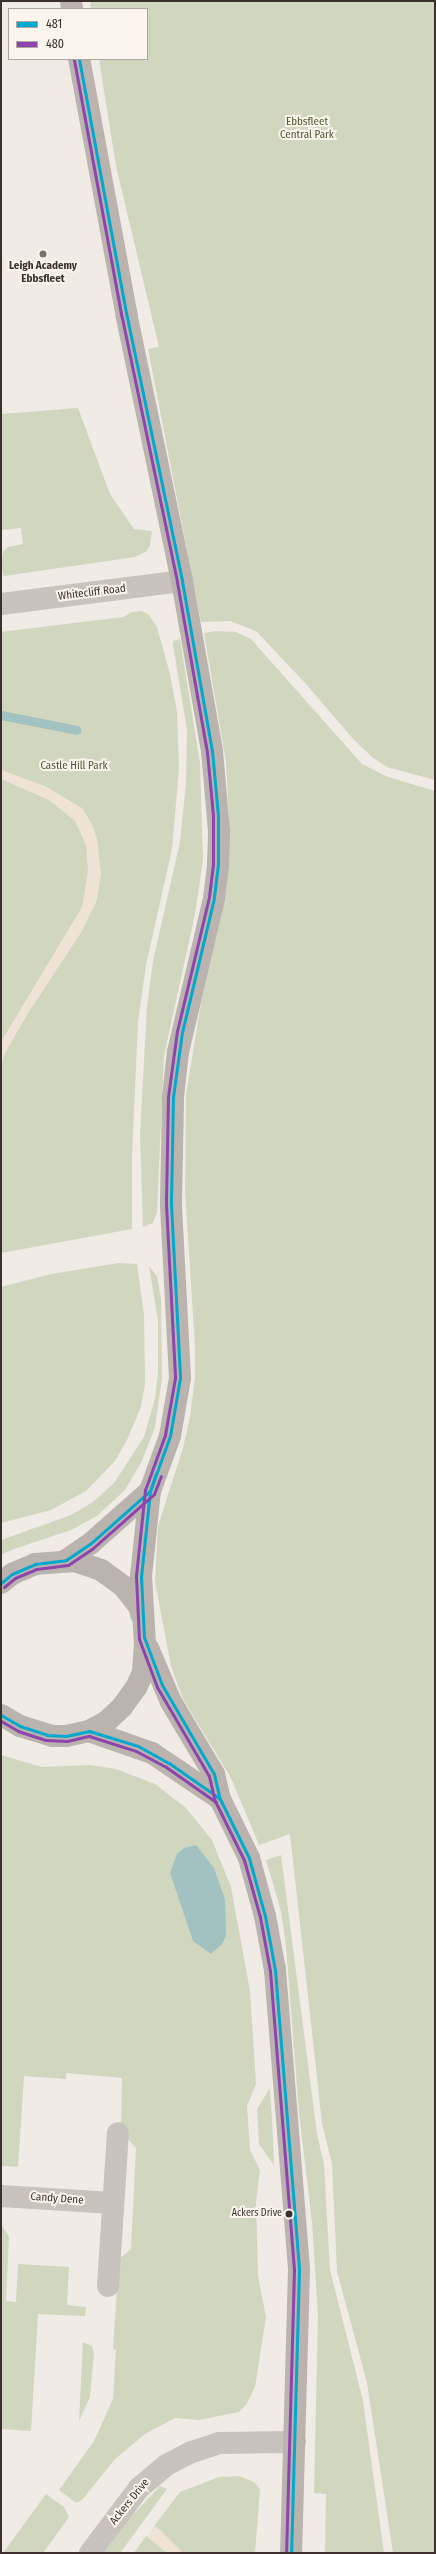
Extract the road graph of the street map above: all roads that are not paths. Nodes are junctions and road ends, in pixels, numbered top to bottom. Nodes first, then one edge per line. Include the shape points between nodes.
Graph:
1 (79, 60) edge
2 (182, 582) junction
3 (1, 604) edge
4 (150, 1491) junction
5 (66, 1560) junction
6 (1, 1583) edge
7 (143, 1630) junction
8 (1, 1715) edge
9 (10, 1724) edge
10 (89, 1731) junction
11 (220, 1799) junction
12 (118, 2133) dead end
13 (1, 2196) edge
14 (112, 2203) junction
15 (108, 2286) dead end
16 (295, 2442) junction
17 (90, 2553) edge
18 (291, 2553) edge

1 - 2 main road via 124,302
2 - 3 street, Whitecliff Road
2 - 4 main road via 212,751 218,846 214,898 188,1004 176,1068 171,1171 180,1378 170,1436
4 - 5 main road via 90,1544
4 - 7 main road via 141,1576
5 - 6 main road via 34,1564 12,1574
5 - 7 main road via 101,1570 123,1586 140,1608
7 - 10 main road via 144,1670 136,1688 118,1711
7 - 11 main road via 164,1690 214,1774
8 - 9 main road
9 - 10 main road via 53,1736
10 - 11 main road via 152,1753
11 - 16 main road via 249,1858 265,1916 275,1970 299,2270
12 - 14 street
13 - 14 street, Candy Dene
14 - 15 street
16 - 17 street, Ackers Drive via 220,2444 192,2452 166,2465 139,2488
16 - 18 main road

